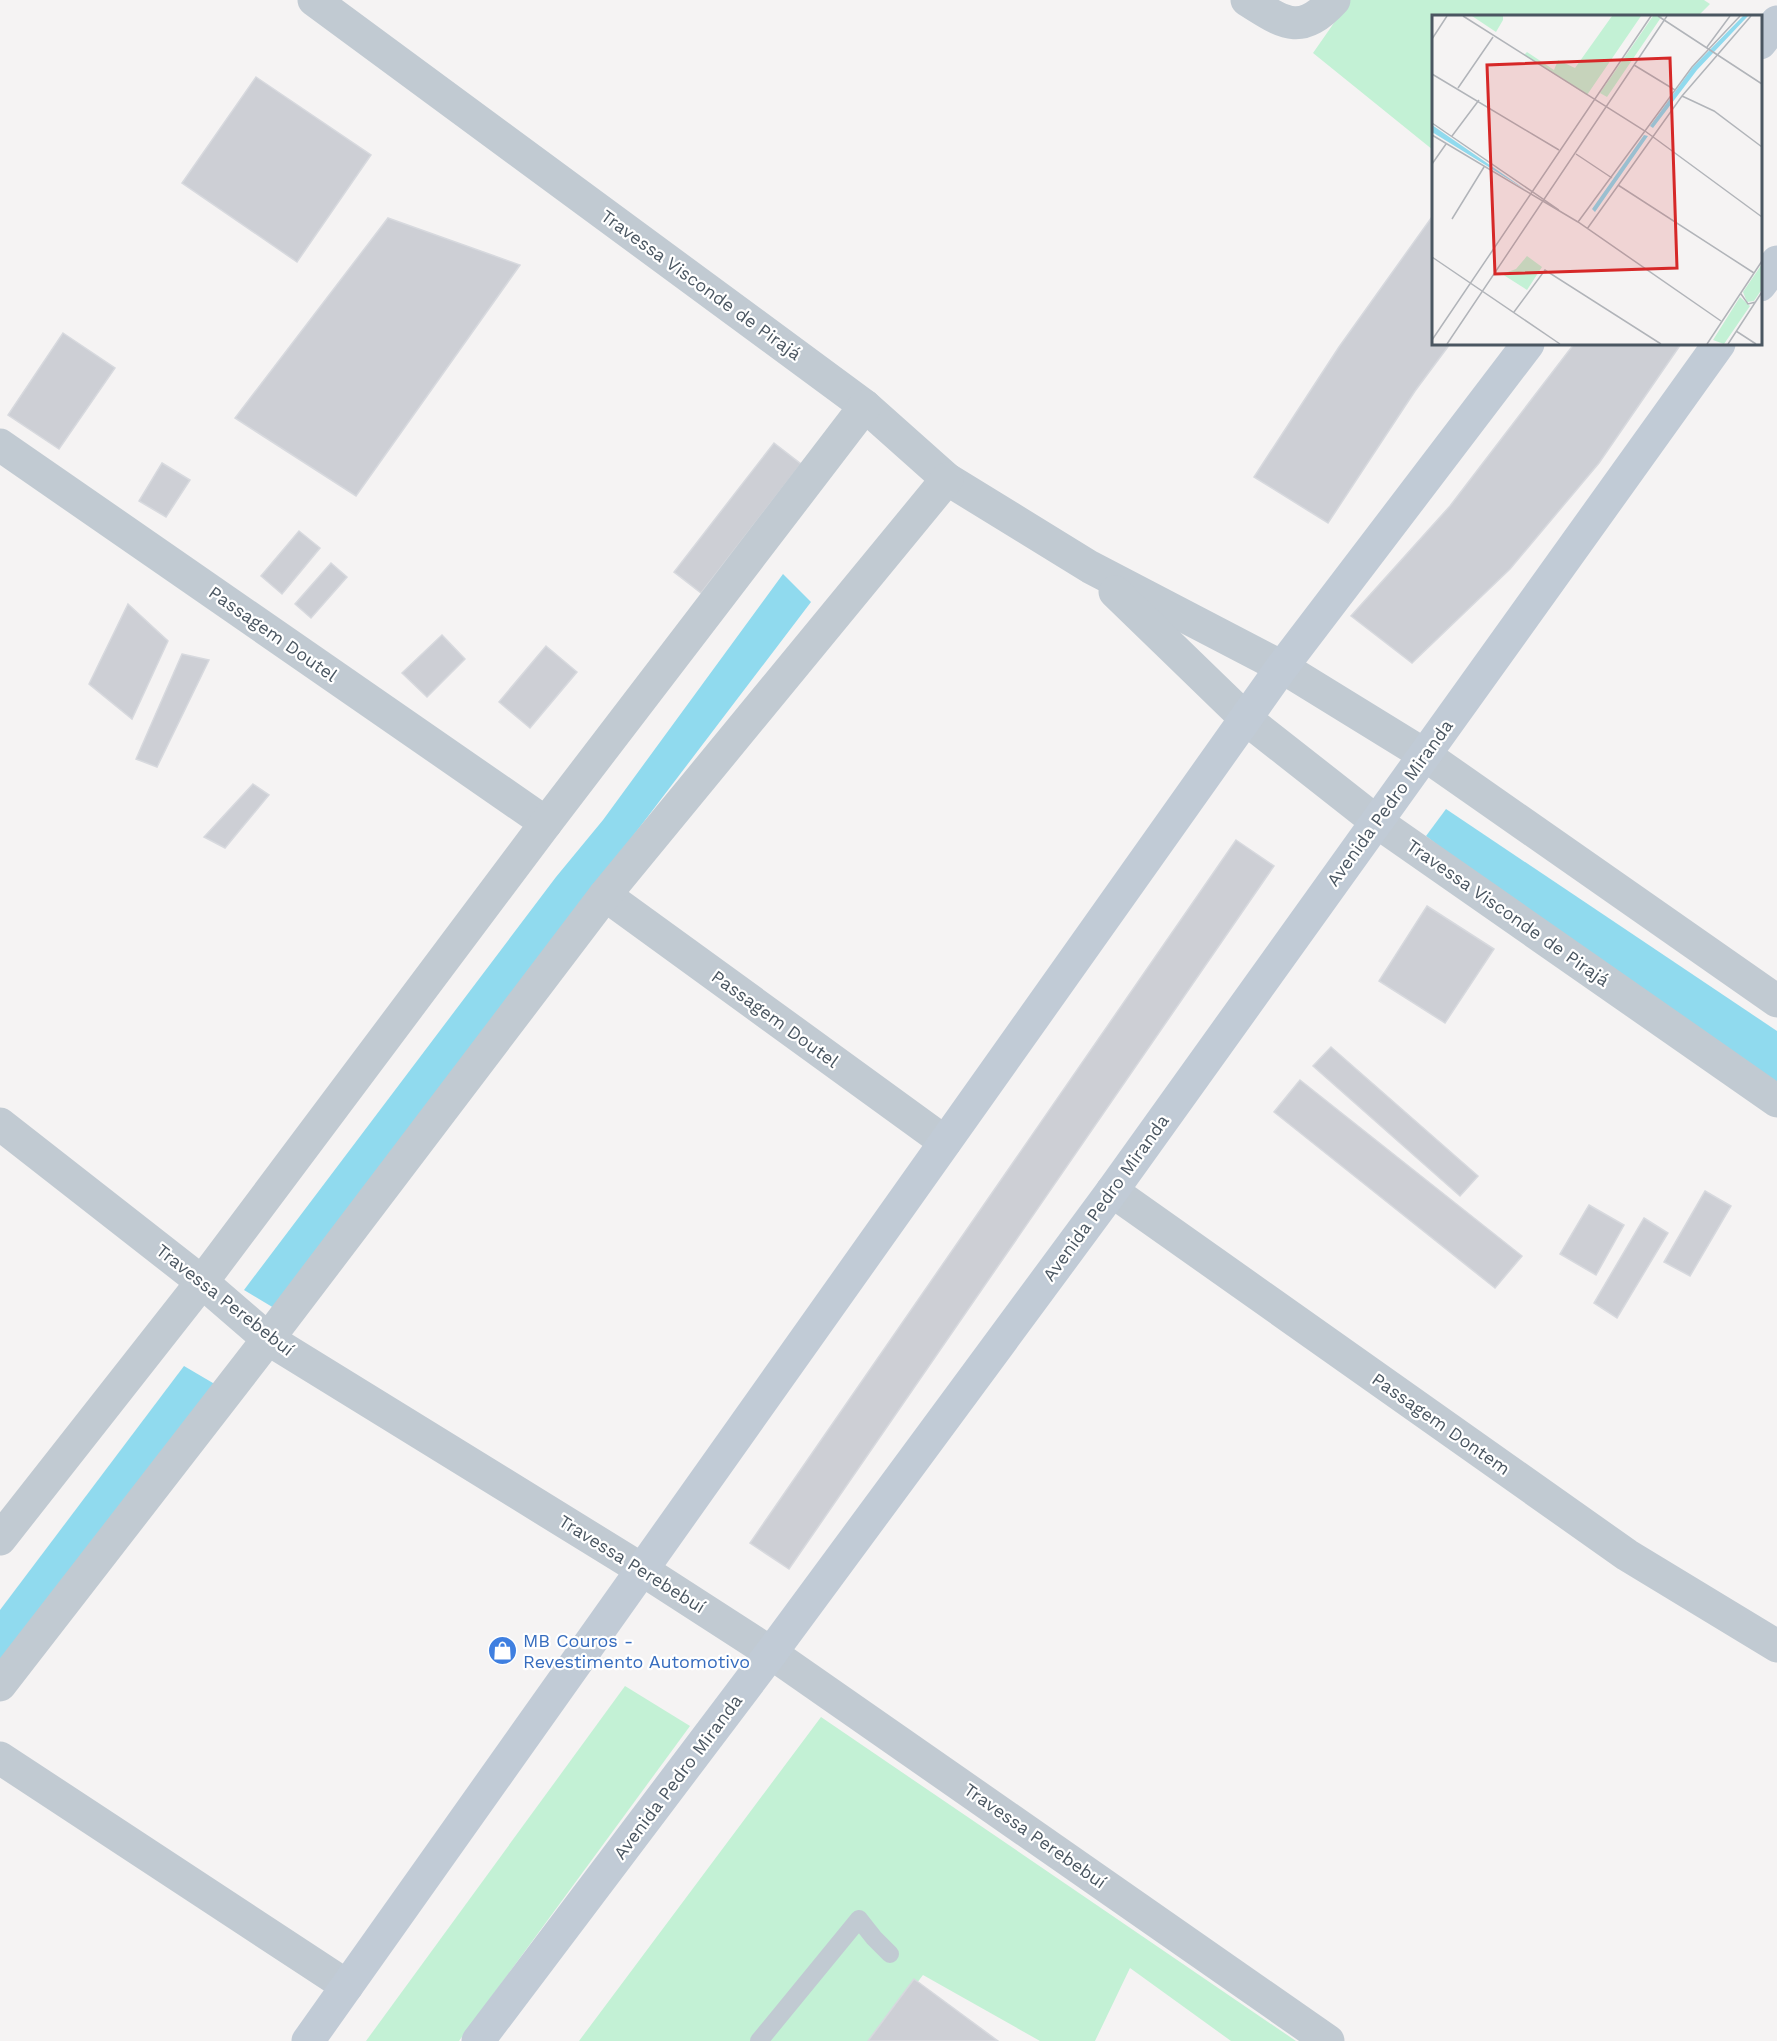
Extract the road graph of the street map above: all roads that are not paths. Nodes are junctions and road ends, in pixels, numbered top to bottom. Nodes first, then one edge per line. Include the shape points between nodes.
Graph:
1 (314, 0) edge
2 (1247, 0) edge
3 (1334, 0) edge
4 (1777, 22) edge
5 (1762, 42) edge
6 (1777, 262) edge
7 (1762, 284) edge
8 (1527, 345) edge
9 (1718, 345) edge
10 (865, 406) junction
11 (0, 445) edge
12 (947, 479) junction
13 (1090, 567) junction
14 (1282, 667) junction
15 (1246, 719) junction
16 (1425, 755) junction
17 (1377, 822) junction
18 (546, 823) junction
19 (605, 895) junction
20 (1777, 1001) edge
21 (1777, 1101) edge
22 (0, 1124) edge
23 (945, 1142) junction
24 (1112, 1191) junction
25 (202, 1282) junction
26 (268, 1339) junction
27 (0, 1539) edge
28 (641, 1569) junction
29 (1777, 1646) edge
30 (771, 1653) junction
31 (0, 1685) edge
32 (0, 1758) edge
33 (890, 1954) dead end
34 (347, 1986) junction
35 (308, 2041) edge
36 (478, 2041) edge
37 (759, 2041) edge
38 (1328, 2041) edge

1 - 10 street, Travessa Visconde de Pirajá
2 - 3 street via 1271,15 1305,23
4 - 5 main road
6 - 7 main road
8 - 14 main road
9 - 16 main road, Avenida Pedro Miranda
10 - 12 street, Travessa Visconde de Pirajá
10 - 18 street
11 - 18 street, Passagem Doutel
12 - 13 street, Travessa Visconde de Pirajá
12 - 19 street
13 - 14 street, Travessa Visconde de Pirajá
13 - 15 street, Travessa Visconde de Pirajá
14 - 15 main road
14 - 16 street, Travessa Visconde de Pirajá
15 - 17 street, Travessa Visconde de Pirajá
15 - 23 main road
16 - 17 main road, Avenida Pedro Miranda
16 - 20 street, Travessa Visconde de Pirajá
17 - 21 street, Travessa Visconde de Pirajá
17 - 24 main road, Avenida Pedro Miranda
18 - 25 street
19 - 23 street, Passagem Doutel
19 - 26 street
22 - 25 street, Travessa Perebebuí
23 - 28 main road
24 - 29 street, Passagem Dontem via 1627,1555
24 - 30 main road, Avenida Pedro Miranda
25 - 26 street, Travessa Perebebuí
25 - 27 street
26 - 28 street, Travessa Perebebuí
26 - 31 street
28 - 30 street, Travessa Perebebuí
28 - 34 main road
30 - 36 main road, Avenida Pedro Miranda
30 - 38 street, Travessa Perebebuí
32 - 34 street
33 - 37 lane via 859,1919
34 - 35 main road

